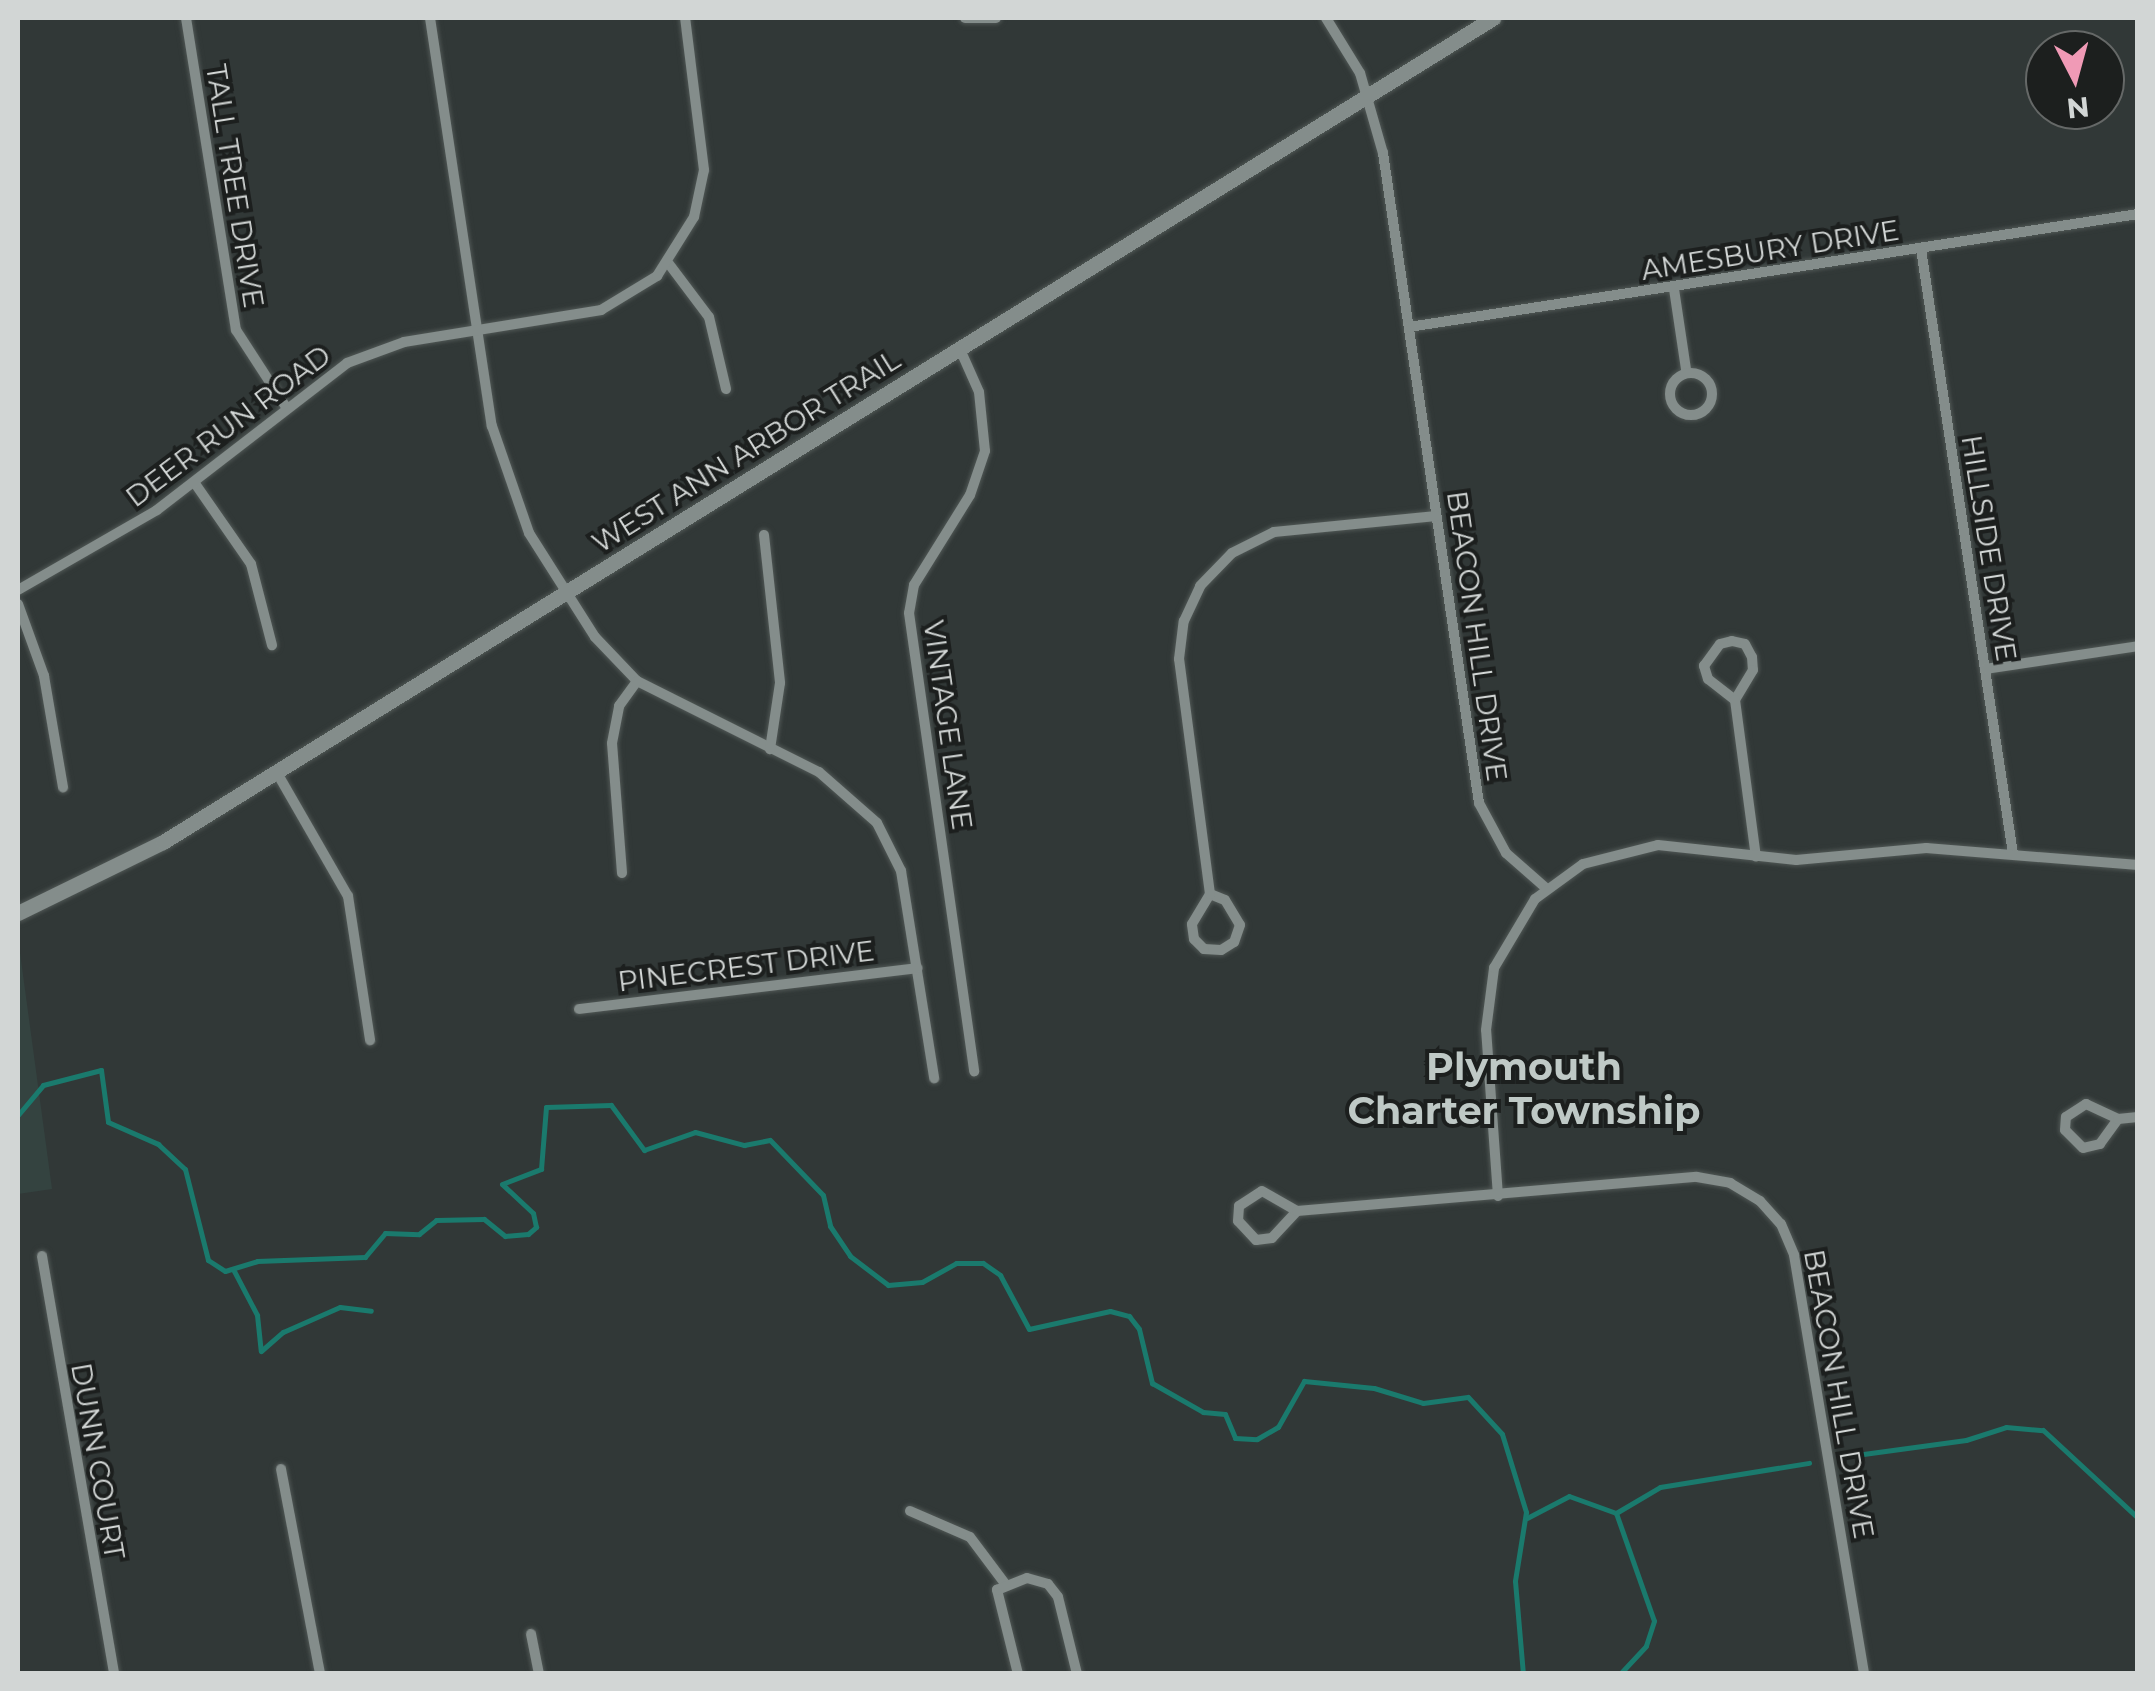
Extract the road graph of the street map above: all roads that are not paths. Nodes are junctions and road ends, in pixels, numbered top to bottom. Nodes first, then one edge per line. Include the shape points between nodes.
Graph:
1 (186, 18) edge
2 (430, 18) edge
3 (685, 18) edge
4 (965, 18) edge
5 (996, 18) edge
6 (1326, 18) edge
7 (1493, 18) edge
8 (1365, 97) junction
9 (2138, 214) edge
10 (1921, 250) junction
11 (669, 264) junction
12 (1674, 289) junction
13 (1408, 327) junction
14 (478, 330) junction
15 (960, 348) junction
16 (1686, 369) junction
17 (726, 389) dead end
18 (286, 407) junction
19 (194, 482) junction
20 (1436, 516) junction
21 (764, 535) dead end
22 (18, 590) edge
23 (565, 593) junction
24 (18, 604) edge
25 (272, 644) dead end
26 (2138, 646) edge
27 (1985, 670) junction
28 (637, 681) junction
29 (1734, 700) junction
30 (770, 749) junction
31 (276, 772) junction
32 (62, 787) dead end
33 (2013, 854) junction
34 (1756, 856) junction
35 (2138, 865) edge
36 (622, 873) dead end
37 (1546, 888) junction
38 (1210, 894) junction
39 (18, 913) edge
40 (918, 968) junction
41 (578, 1009) dead end
42 (370, 1040) dead end
43 (974, 1071) dead end
44 (934, 1078) dead end
45 (2138, 1116) edge
46 (2118, 1119) junction
47 (1498, 1196) junction
48 (1297, 1212) junction
49 (42, 1256) dead end
50 (281, 1469) dead end
51 (910, 1511) dead end
52 (1006, 1585) junction
53 (532, 1634) dead end
54 (114, 1674) edge
55 (320, 1674) edge
56 (539, 1674) edge
57 (1018, 1674) edge
58 (1076, 1674) edge
59 (1864, 1674) edge

1 - 18 street, TALL TREE DRIVE via 236,330
2 - 14 street, PINECREST DRIVE
3 - 11 street via 704,170 694,217
4 - 5 street
6 - 8 street, BEACON HILL DRIVE via 1360,73
7 - 8 street, WEST ANN ARBOR TRAIL
8 - 13 street, BEACON HILL DRIVE via 1383,153
8 - 15 street, WEST ANN ARBOR TRAIL
9 - 10 street, AMESBURY DRIVE
10 - 12 street, AMESBURY DRIVE
10 - 27 street, HILLSIDE DRIVE
11 - 14 street, DEER RUN ROAD via 641,290 601,310
11 - 17 street via 709,317
12 - 13 street, AMESBURY DRIVE
12 - 16 street
13 - 20 street, BEACON HILL DRIVE
14 - 18 street, DEER RUN ROAD via 372,352 330,372
14 - 23 street, PINECREST DRIVE via 507,480
15 - 23 street, WEST ANN ARBOR TRAIL
15 - 43 street, VINTAGE LANE via 979,392 985,452 970,495 914,585 909,614
16 - 16 street via 1674,382 1676,411 1704,413 1709,388
18 - 19 street, DEER RUN ROAD
19 - 22 street, DEER RUN ROAD via 104,544
19 - 25 street via 251,564
20 - 37 street, BEACON HILL DRIVE via 1479,803 1506,853
20 - 38 street via 1274,532 1232,553 1200,586 1184,621 1179,659
21 - 30 street via 780,682
23 - 28 street, PINECREST DRIVE
23 - 31 street, WEST ANN ARBOR TRAIL
24 - 32 street via 44,676
26 - 27 street
27 - 33 street, HILLSIDE DRIVE
28 - 30 street, PINECREST DRIVE
28 - 36 street via 620,706 612,742
29 - 29 street via 1753,670 1745,644 1732,641 1720,644 1704,666 1708,680
29 - 34 street
30 - 40 street, PINECREST DRIVE via 835,783 877,823 902,871
31 - 39 street, WEST ANN ARBOR TRAIL via 164,842
31 - 42 street via 348,896
33 - 34 street via 1926,848 1829,860
33 - 35 street
34 - 37 street via 1632,847 1583,864
37 - 47 street via 1508,937 1488,996
38 - 38 street via 1197,910 1194,939 1204,949 1221,950 1234,942 1240,926 1225,900
40 - 41 street, PINECREST DRIVE
40 - 44 street, PINECREST DRIVE
45 - 46 street
46 - 46 street via 2086,1104 2066,1118 2065,1130 2083,1148 2100,1144
47 - 48 street, BEACON HILL DRIVE
47 - 59 street, BEACON HILL DRIVE via 1714,1179 1746,1191 1781,1224 1794,1255
48 - 48 street via 1262,1192 1239,1206 1238,1221 1256,1240 1272,1238
49 - 54 street, DUNN COURT
50 - 55 street
51 - 52 street via 970,1537
52 - 57 street via 997,1590 996,1604
52 - 58 street via 1027,1578 1048,1584 1058,1597
53 - 56 street

